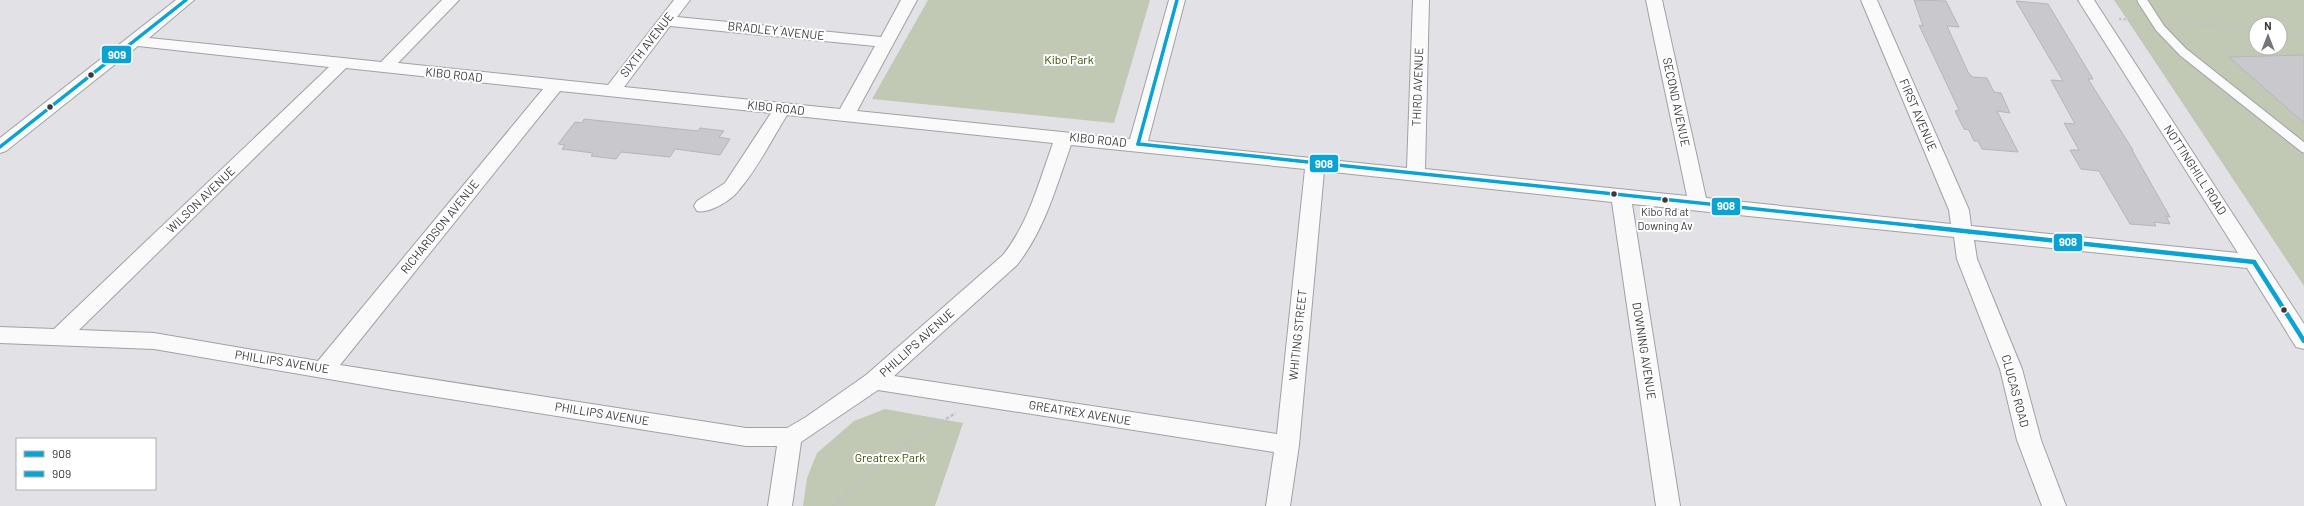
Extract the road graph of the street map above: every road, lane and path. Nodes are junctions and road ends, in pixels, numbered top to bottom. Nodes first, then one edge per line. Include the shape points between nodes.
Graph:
1 (186, 0) edge
2 (451, 0) edge
3 (682, 0) edge
4 (909, 0) edge
5 (1177, 0) edge
6 (1421, 0) edge
7 (1654, 0) edge
8 (1869, 0) edge
9 (2086, 0) edge
10 (2142, 0) edge
11 (666, 20) junction
12 (2204, 21) dead end
13 (2212, 27) dead end
14 (2288, 32) edge
15 (2304, 35) edge
16 (133, 41) junction
17 (886, 42) junction
18 (342, 63) junction
19 (385, 67) junction
20 (556, 85) junction
21 (612, 91) junction
22 (782, 109) junction
23 (846, 115) junction
24 (0, 126) edge
25 (23, 128) junction
26 (1064, 137) junction
27 (1138, 144) junction
28 (0, 146) edge
29 (2304, 148) edge
30 (1315, 164) junction
31 (1416, 174) junction
32 (1621, 196) junction
33 (1698, 204) junction
34 (704, 206) dead end
35 (1961, 231) junction
36 (2254, 262) junction
37 (0, 335) edge
38 (59, 337) junction
39 (2304, 341) edge
40 (324, 369) junction
41 (874, 381) junction
42 (982, 398) junction
43 (790, 436) junction
44 (1287, 445) junction
45 (780, 506) edge
46 (833, 506) edge
47 (1278, 506) edge
48 (1668, 506) edge
49 (2054, 506) edge

1 - 16 street
2 - 19 street
3 - 11 street, SIXTH AVENUE
4 - 17 street
5 - 27 street
6 - 31 street, THIRD AVENUE
7 - 33 street, SECOND AVENUE
8 - 35 street, FIRST AVENUE via 1959,210
9 - 36 street, NOTTINGHILL ROAD
10 - 29 lane via 2160,28 2183,52
11 - 17 street, BRADLEY AVENUE
11 - 21 street, SIXTH AVENUE
12 - 13 path
14 - 15 path
16 - 18 street, KIBO ROAD
16 - 25 street
17 - 23 street
18 - 19 street, KIBO ROAD
18 - 38 street, WILSON AVENUE
19 - 20 street, KIBO ROAD
20 - 21 street, KIBO ROAD
20 - 40 street, RICHARDSON AVENUE
21 - 22 street, KIBO ROAD
22 - 23 street, KIBO ROAD
22 - 34 street via 732,187
23 - 26 street, KIBO ROAD
24 - 25 street
25 - 28 street
26 - 27 street, KIBO ROAD
26 - 41 street, PHILLIPS AVENUE via 1024,245
27 - 30 street, KIBO ROAD
30 - 31 street, KIBO ROAD
30 - 44 street, WHITING STREET
31 - 32 street, KIBO ROAD
32 - 33 street, KIBO ROAD
32 - 48 street, DOWNING AVENUE
33 - 35 street, KIBO ROAD
35 - 36 street, KIBO ROAD
35 - 49 street, CLUCAS ROAD via 1967,259 2011,369 2029,440
36 - 39 street, NOTTINGHILL ROAD
37 - 38 street, PHILLIPS AVENUE
38 - 40 street, PHILLIPS AVENUE via 154,341
40 - 43 street, PHILLIPS AVENUE via 393,382 746,436
41 - 42 street, GREATREX AVENUE
41 - 43 street, PHILLIPS AVENUE via 814,423
42 - 44 street, GREATREX AVENUE
42 - 46 path via 912,438
43 - 45 street
44 - 47 street, WHITING STREET

